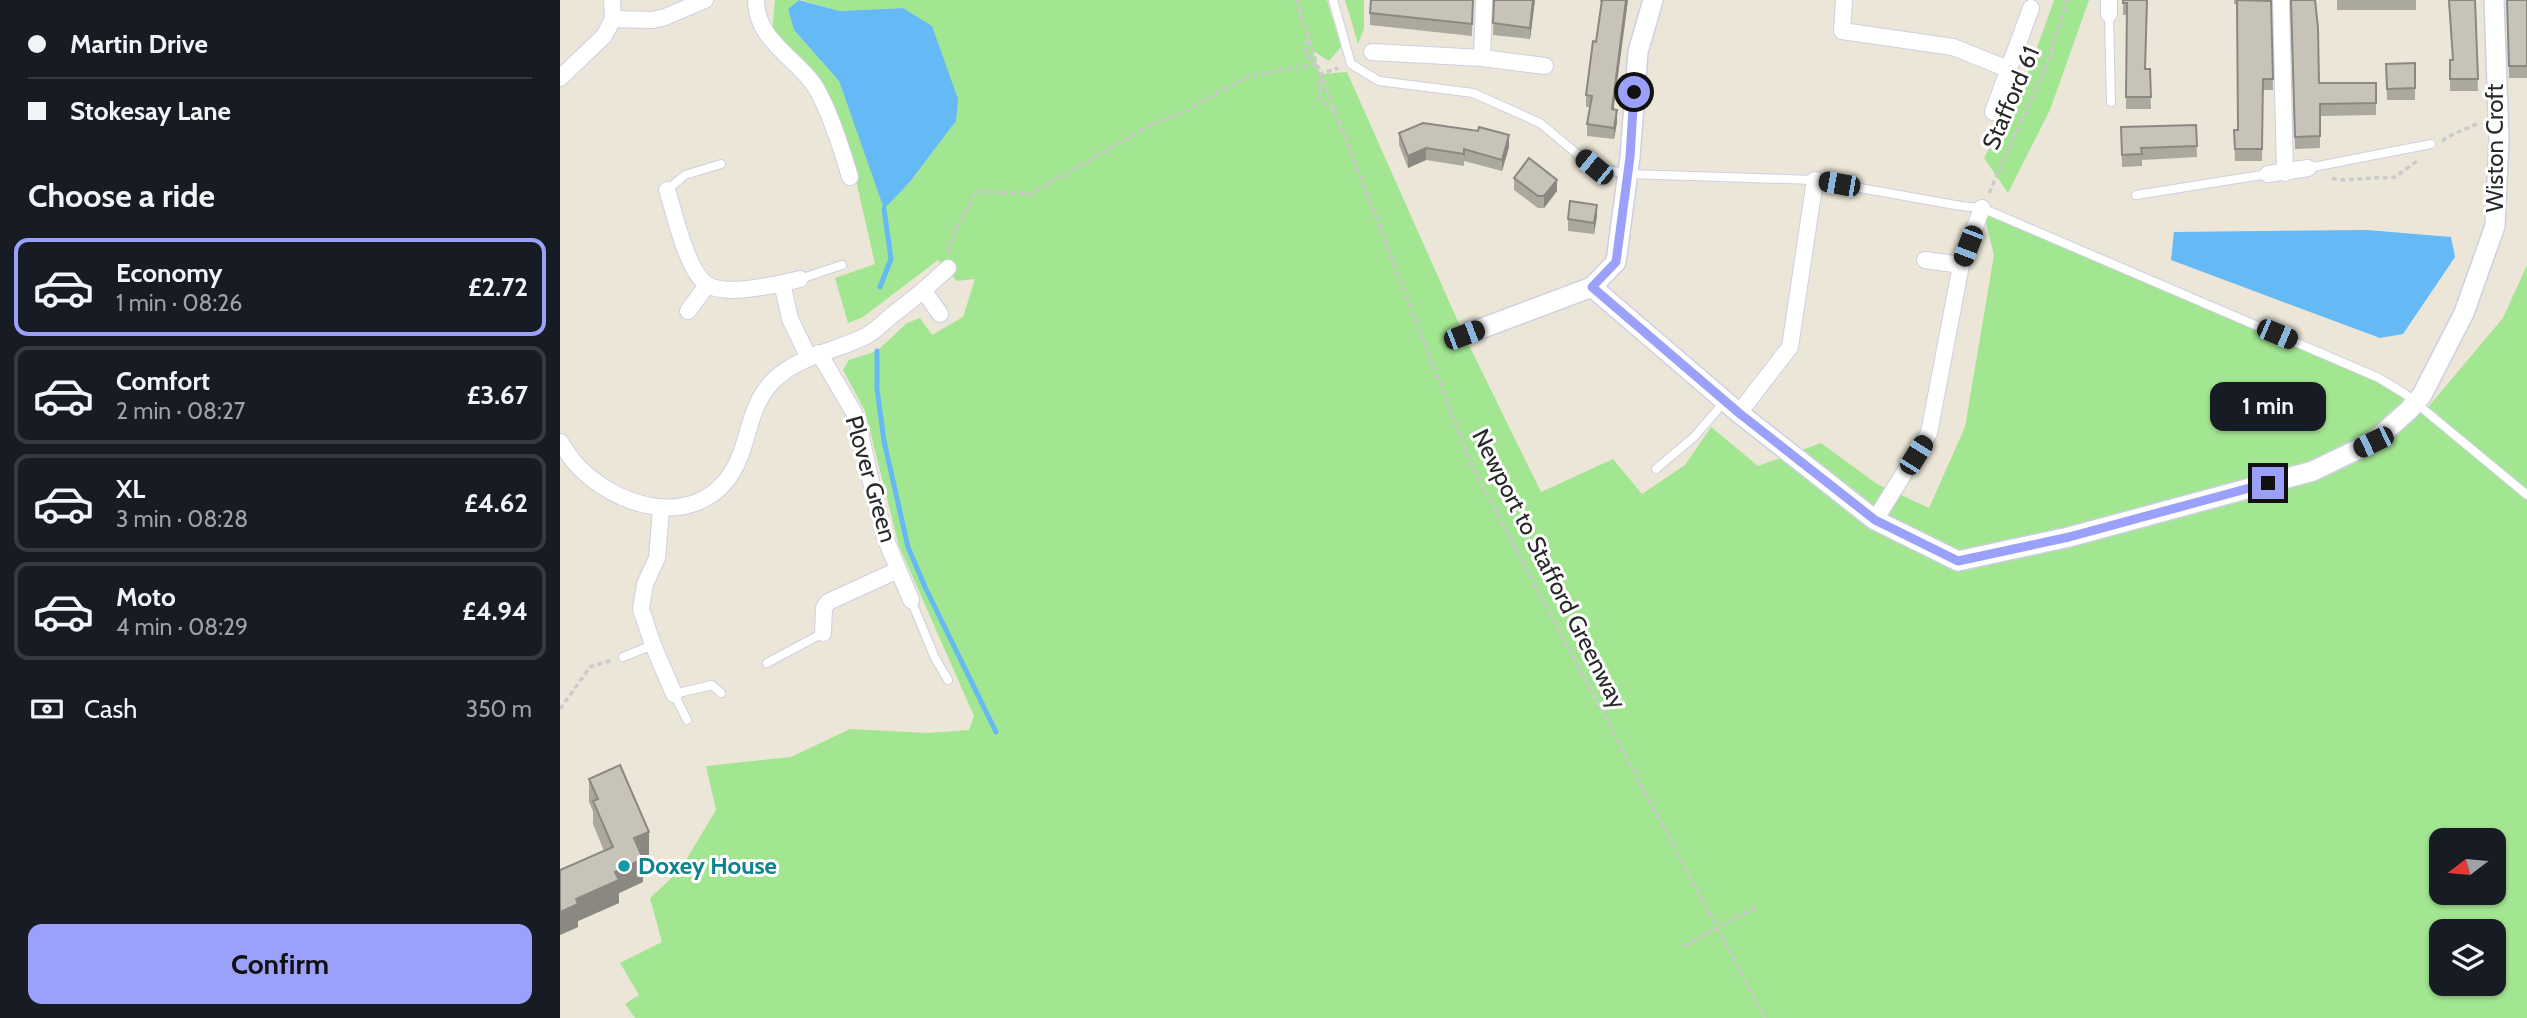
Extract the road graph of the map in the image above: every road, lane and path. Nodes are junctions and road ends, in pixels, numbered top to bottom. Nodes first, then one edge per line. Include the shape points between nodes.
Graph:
1 (612, 0) edge
2 (705, 0) edge
3 (1296, 0) edge
4 (1333, 0) edge
5 (1484, 0) edge
6 (1653, 0) edge
7 (1844, 0) edge
8 (2067, 0) edge
9 (2281, 0) edge
10 (2494, 0) edge
11 (753, 1) edge
12 (2109, 7) edge
13 (2031, 8) dead end
14 (613, 19) junction
15 (1308, 37) junction
16 (1372, 52) dead end
17 (1482, 58) junction
18 (1317, 64) junction
19 (1351, 64) junction
20 (1545, 66) dead end
21 (2008, 69) junction
22 (1321, 74) junction
23 (560, 78) edge
24 (2111, 102) dead end
25 (1993, 112) dead end
26 (1335, 113) junction
27 (2431, 144) dead end
28 (721, 164) dead end
29 (2308, 168) joint
30 (1628, 174) junction
31 (2277, 174) junction
32 (850, 177) dead end
33 (1815, 180) junction
34 (667, 190) joint
35 (2136, 195) dead end
36 (1982, 208) junction
37 (1925, 260) dead end
38 (842, 265) dead end
39 (1961, 265) junction
40 (947, 268) joint
41 (800, 279) joint
42 (782, 284) junction
43 (707, 285) junction
44 (1592, 287) junction
45 (924, 291) junction
46 (688, 312) dead end
47 (940, 314) dead end
48 (1464, 335) dead end
49 (814, 355) junction
50 (2415, 404) junction
51 (1732, 407) junction
52 (560, 443) edge
53 (1656, 469) dead end
54 (2527, 495) edge
55 (661, 509) junction
56 (1875, 520) junction
57 (898, 570) junction
58 (911, 600) joint
59 (823, 633) joint
60 (653, 645) junction
61 (623, 657) joint
62 (767, 663) dead end
63 (947, 680) dead end
64 (721, 693) dead end
65 (674, 694) junction
66 (560, 709) edge
67 (687, 720) dead end
68 (1758, 905) dead end
69 (1684, 946) dead end
70 (1765, 1018) edge

1 - 14 street
2 - 14 street via 653,20
3 - 15 path, Newport to Stafford Greenway
4 - 19 lane
5 - 17 street
6 - 30 street via 1638,52
7 - 21 street via 1842,31 1953,47
8 - 36 path, Stafford 61 via 2049,59
9 - 31 street
10 - 50 street, Wiston Croft via 2499,139 2495,226 2464,313
11 - 32 street via 764,33 812,83
12 - 24 lane
13 - 21 street
14 - 23 street via 604,36
15 - 18 path, Newport to Stafford Greenway
15 - 18 path via 1305,53
16 - 17 street
17 - 20 street
18 - 22 path, Newport to Stafford Greenway
18 - 40 path via 1249,76 1030,194 977,191 951,238
19 - 22 path
19 - 30 lane via 1379,81 1473,93 1540,123 1594,167
21 - 25 street
22 - 26 path, Newport to Stafford Greenway
22 - 26 path via 1319,98
26 - 70 path, Newport to Stafford Greenway via 1471,464
27 - 29 lane
28 - 34 lane via 685,176
29 - 31 street
30 - 33 lane
30 - 44 street via 1616,262
31 - 35 lane
33 - 36 lane
33 - 51 street via 1790,347
34 - 43 street via 691,265
36 - 39 street
36 - 50 lane via 2379,378
37 - 39 street
38 - 41 lane
39 - 56 street via 1929,433
40 - 45 street
41 - 42 street
42 - 43 street via 735,289
42 - 49 street, Plover Green via 790,319
43 - 46 street
44 - 48 street
44 - 51 street, Wiston Croft
45 - 47 street
45 - 49 street via 867,335
49 - 55 street via 775,379 761,397 739,459 719,489 691,505
49 - 57 street, Plover Green via 853,411
50 - 54 lane
50 - 56 street, Wiston Croft via 2373,442 2313,471 2069,537 1958,561
51 - 53 lane
51 - 56 street, Wiston Croft
52 - 55 street via 576,464 612,492
55 - 60 street via 657,558 645,584 641,609
57 - 58 street, Plover Green
57 - 59 street, Plover Green via 828,602
58 - 63 lane
59 - 62 lane
60 - 61 lane
60 - 65 street
61 - 66 path via 590,667
64 - 65 lane via 712,685
65 - 67 lane
68 - 69 path, bridge

